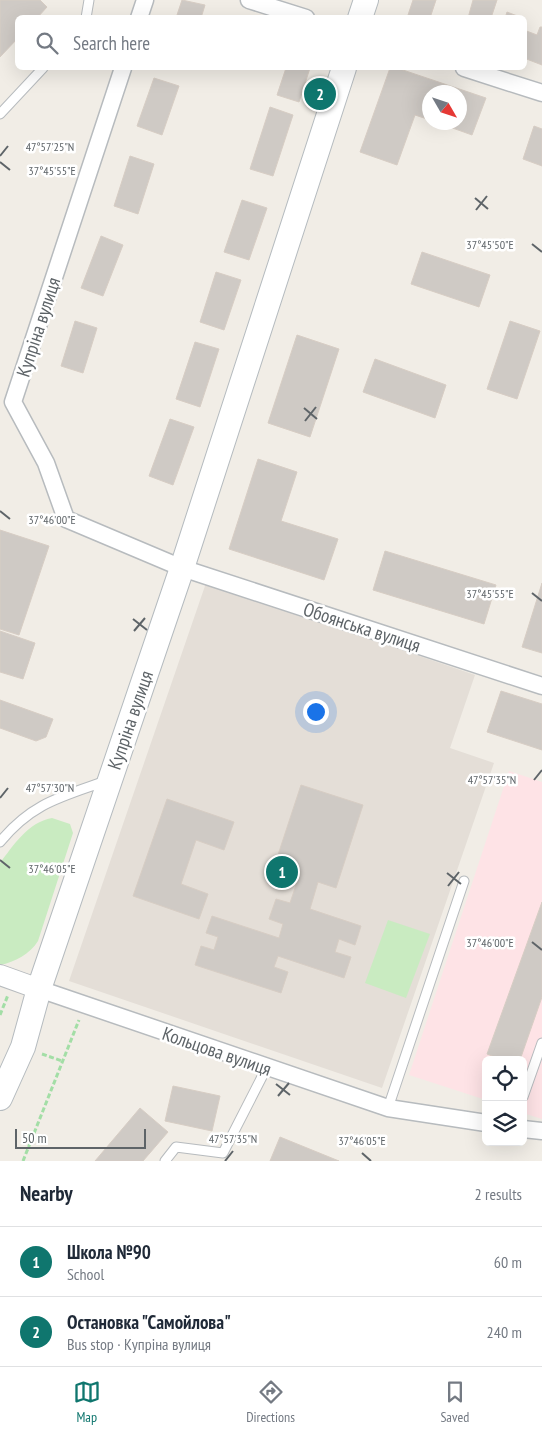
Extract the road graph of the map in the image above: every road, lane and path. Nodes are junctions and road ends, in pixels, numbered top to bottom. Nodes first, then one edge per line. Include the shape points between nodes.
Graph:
1 (89, 0) edge
2 (145, 0) edge
3 (249, 0) edge
4 (366, 0) edge
5 (86, 15) edge
6 (140, 15) edge
7 (296, 15) edge
8 (361, 15) edge
9 (41, 70) edge
10 (122, 70) edge
11 (343, 70) edge
12 (470, 70) edge
13 (542, 93) edge
14 (0, 114) edge
15 (182, 568) junction
16 (542, 686) edge
17 (109, 780) junction
18 (0, 842) edge
19 (464, 880) dead end
20 (0, 975) edge
21 (39, 990) junction
22 (84, 1006) junction
23 (542, 1043) edge
24 (267, 1067) junction
25 (527, 1086) edge
26 (0, 1098) edge
27 (388, 1108) junction
28 (482, 1122) edge
29 (527, 1129) edge
30 (542, 1131) edge
31 (23, 1161) edge
32 (165, 1161) edge

1 - 5 lane
2 - 6 street
3 - 7 street
4 - 8 main road
9 - 14 lane
10 - 15 street, Купріна вулиця via 14,402 46,463 66,519
11 - 15 main road, Купріна вулиця
12 - 13 street
15 - 16 street, Обоянська вулиця
15 - 17 main road, Купріна вулиця
17 - 18 lane via 45,802 15,823
17 - 21 main road, Купріна вулиця
19 - 27 lane
20 - 21 street
21 - 22 street, Кольцова вулиця
21 - 26 main road, Купріна вулиця via 23,1047
22 - 24 street, Кольцова вулиця
22 - 31 path
23 - 25 lane
24 - 27 street, Кольцова вулиця
24 - 32 lane via 223,1153 176,1147
27 - 28 street, Кольцова вулиця
29 - 30 street

